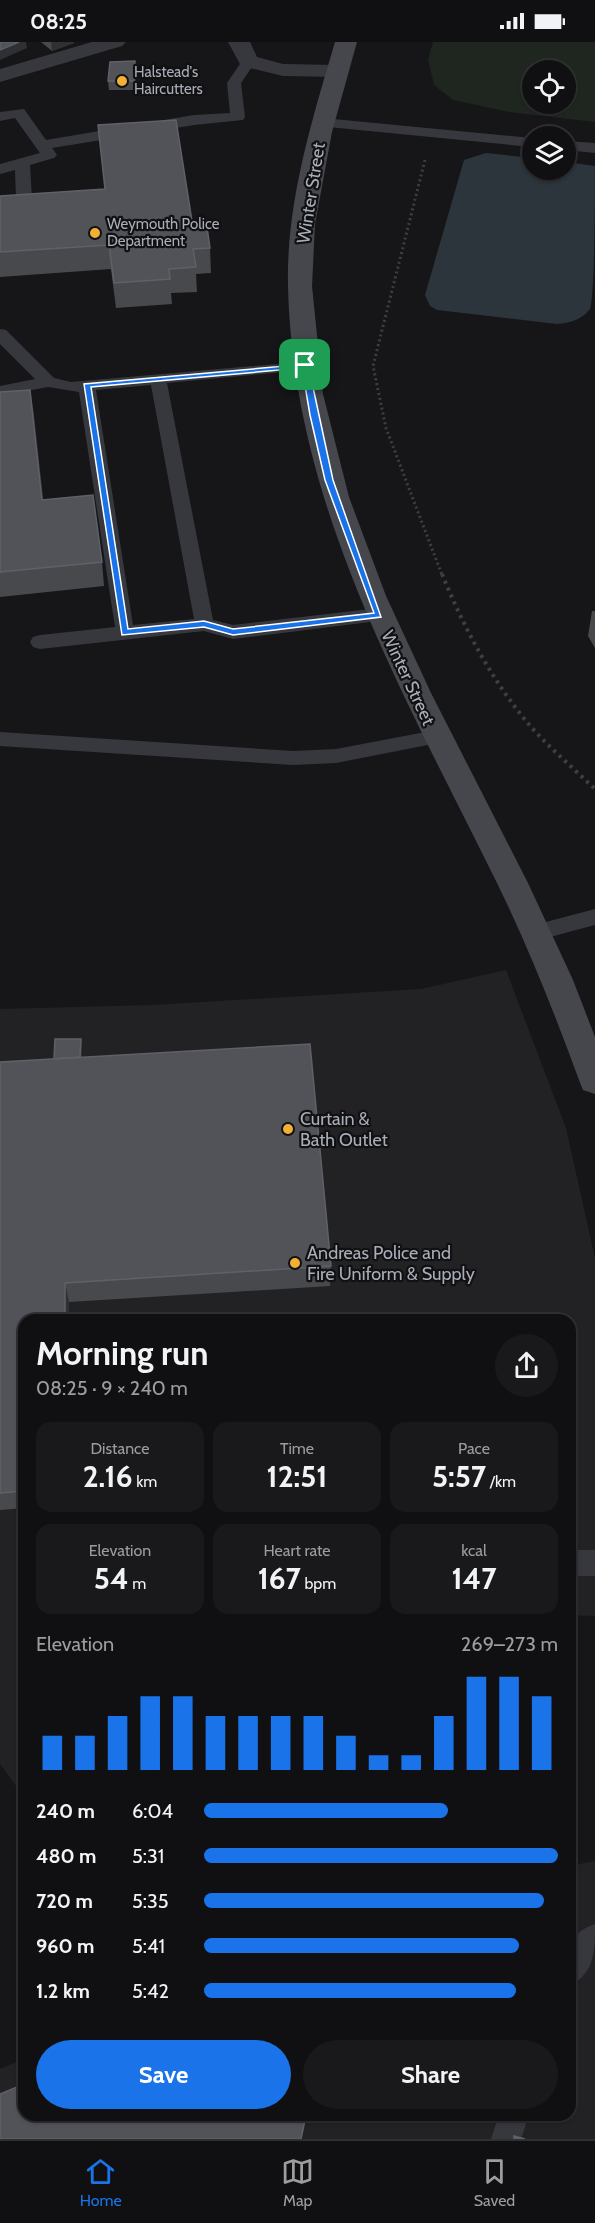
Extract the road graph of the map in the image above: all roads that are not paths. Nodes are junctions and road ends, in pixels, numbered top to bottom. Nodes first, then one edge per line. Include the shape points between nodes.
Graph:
1 (116, 42) edge
2 (346, 42) edge
3 (244, 51) edge
4 (337, 71) junction
5 (0, 76) edge
6 (0, 117) edge
7 (323, 123) junction
8 (522, 141) edge
9 (576, 147) edge
10 (595, 148) edge
11 (45, 150) junction
12 (22, 162) junction
13 (0, 169) edge
14 (24, 199) edge
15 (0, 334) edge
16 (305, 365) junction
17 (158, 379) junction
18 (48, 382) junction
19 (87, 386) junction
20 (0, 391) edge
21 (379, 615) junction
22 (204, 624) junction
23 (125, 633) junction
24 (40, 642) dead end
25 (436, 737) junction
26 (0, 739) edge
27 (595, 916) edge
28 (535, 933) junction
29 (595, 1080) edge
30 (576, 1563) edge
31 (595, 1563) edge
32 (595, 1939) edge
33 (576, 1961) edge
34 (512, 2121) edge
35 (506, 2139) edge

1 - 5 street
2 - 4 main road, Winter Street
3 - 4 street via 264,67
3 - 11 lane via 234,83 238,117 194,120
4 - 7 main road, Winter Street
6 - 11 lane via 19,112
7 - 8 lane
7 - 16 main road, Winter Street via 306,202 302,247
9 - 10 lane
11 - 12 lane
12 - 13 lane
12 - 14 lane
15 - 18 lane
16 - 17 lane
16 - 21 main road, Winter Street via 329,480
17 - 19 lane
17 - 22 lane
18 - 19 lane
18 - 20 lane
19 - 23 lane
21 - 22 lane via 233,632
21 - 25 main road, Winter Street
22 - 23 lane
23 - 24 lane
25 - 26 lane via 336,756 293,759
25 - 28 main road, Winter Street
27 - 28 lane
28 - 29 main road, Winter Street via 566,1000
30 - 31 lane
32 - 33 lane via 589,1941
34 - 35 lane

